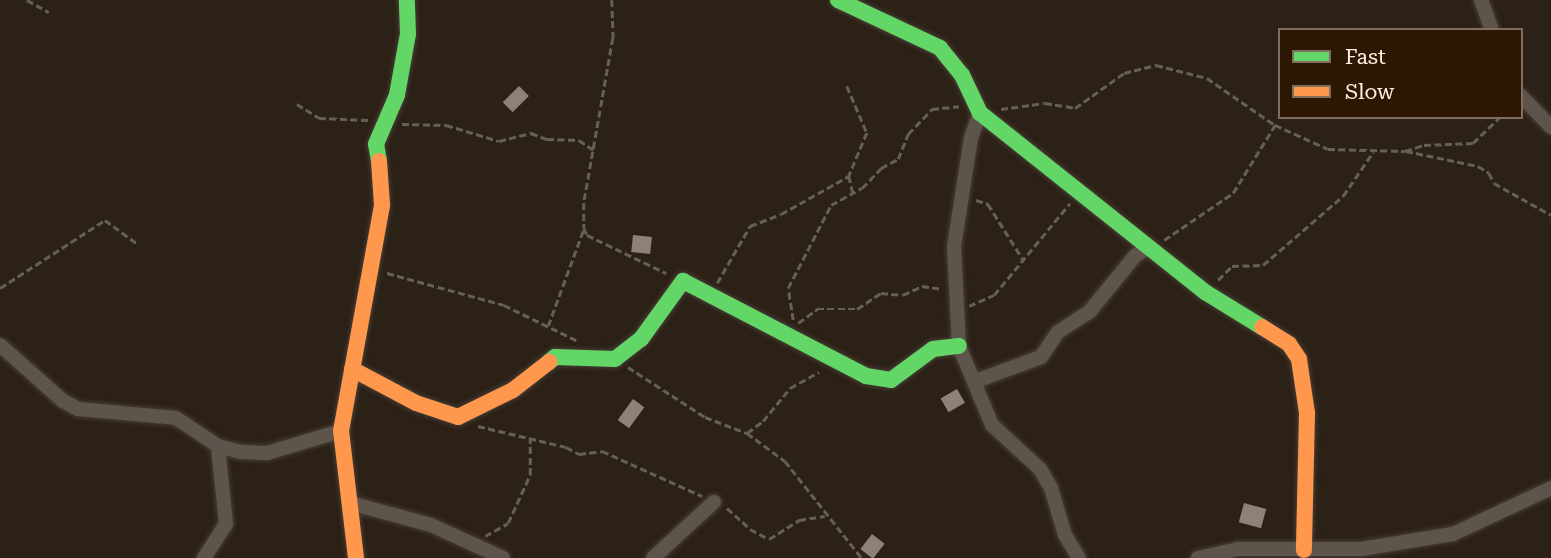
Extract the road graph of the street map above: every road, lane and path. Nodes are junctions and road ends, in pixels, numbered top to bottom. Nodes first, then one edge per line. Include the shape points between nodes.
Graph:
1 (27, 0) edge
2 (407, 0) edge
3 (612, 0) edge
4 (838, 0) edge
5 (1480, 0) edge
6 (49, 12) dead end
7 (1491, 28) edge
8 (847, 86) dead end
9 (970, 98) junction
10 (1523, 98) edge
11 (297, 104) dead end
12 (980, 113) junction
13 (1498, 119) edge
14 (382, 122) junction
15 (1276, 125) junction
16 (1551, 127) edge
17 (594, 150) junction
18 (1405, 151) junction
19 (1373, 152) junction
20 (849, 176) junction
21 (853, 193) junction
22 (1082, 197) junction
23 (962, 204) junction
24 (1551, 215) edge
25 (584, 228) junction
26 (139, 245) dead end
27 (1149, 249) junction
28 (1024, 261) junction
29 (368, 269) junction
30 (683, 281) junction
31 (0, 288) edge
32 (953, 291) junction
33 (1205, 292) junction
34 (712, 294) junction
35 (955, 311) junction
36 (548, 327) junction
37 (0, 345) edge
38 (959, 346) junction
39 (610, 358) junction
40 (842, 362) junction
41 (352, 369) junction
42 (976, 381) junction
43 (458, 417) junction
44 (341, 431) junction
45 (747, 433) junction
46 (530, 438) junction
47 (218, 446) junction
48 (1551, 488) edge
49 (714, 502) junction
50 (350, 503) junction
51 (825, 516) junction
52 (472, 544) junction
53 (1304, 550) junction
54 (204, 558) edge
55 (356, 558) edge
56 (503, 558) edge
57 (653, 558) edge
58 (862, 558) edge
59 (1079, 558) edge
60 (1198, 558) edge

1 - 6 path
2 - 14 street via 408,34 397,95
3 - 17 path via 613,38
4 - 9 street via 940,48 962,75
5 - 7 street
8 - 20 path via 867,132
9 - 12 street
9 - 21 path via 956,107 932,109 908,134 898,159
10 - 16 street
11 - 14 path via 319,118
12 - 15 path via 1026,103 1075,108 1125,73 1156,65 1207,78
12 - 22 street
12 - 23 street via 971,138
13 - 18 path via 1473,143 1424,145
14 - 17 path via 446,125 499,141 531,133 547,139 579,140
14 - 29 street via 376,144 384,182 382,205
15 - 19 path via 1328,149
15 - 27 path via 1233,193
17 - 25 path
18 - 19 path
18 - 24 path via 1478,166 1494,183
19 - 33 path via 1343,196 1263,265 1232,266
20 - 21 path
20 - 34 path via 750,226
21 - 32 path via 831,205 788,288 794,325 817,309 857,309 881,293 903,295 922,286
22 - 27 street
22 - 28 path via 1073,200
23 - 28 path via 978,200 988,204
23 - 32 street via 954,247
25 - 30 path via 587,235
25 - 36 path
26 - 31 path via 105,220
27 - 33 street
27 - 42 street via 1135,256 1090,310 1059,332 1041,357
28 - 35 path via 995,295
29 - 36 path via 503,305
29 - 41 street
30 - 34 street
30 - 39 street via 641,339
32 - 35 street
33 - 53 street via 1290,344 1299,359 1307,413
34 - 40 street
35 - 38 street
36 - 39 path
37 - 47 street via 62,401 78,409 176,418
38 - 40 street via 933,348 891,380 866,376
38 - 42 street
39 - 43 street via 555,357 513,390
39 - 45 path via 705,417
40 - 45 path via 790,387
41 - 43 street via 416,403
41 - 44 street
42 - 59 street via 992,425 1040,469 1051,488 1065,535
43 - 46 path
44 - 47 street via 267,453
44 - 50 street
45 - 51 path via 794,471
46 - 49 path via 579,454 602,451
46 - 52 path via 530,475 508,523
47 - 54 street via 226,524
48 - 53 street via 1453,534 1361,549
49 - 51 path via 769,539 799,520
49 - 57 street
50 - 52 street via 431,524
50 - 55 street
51 - 58 path
52 - 56 street
53 - 60 street via 1238,549

